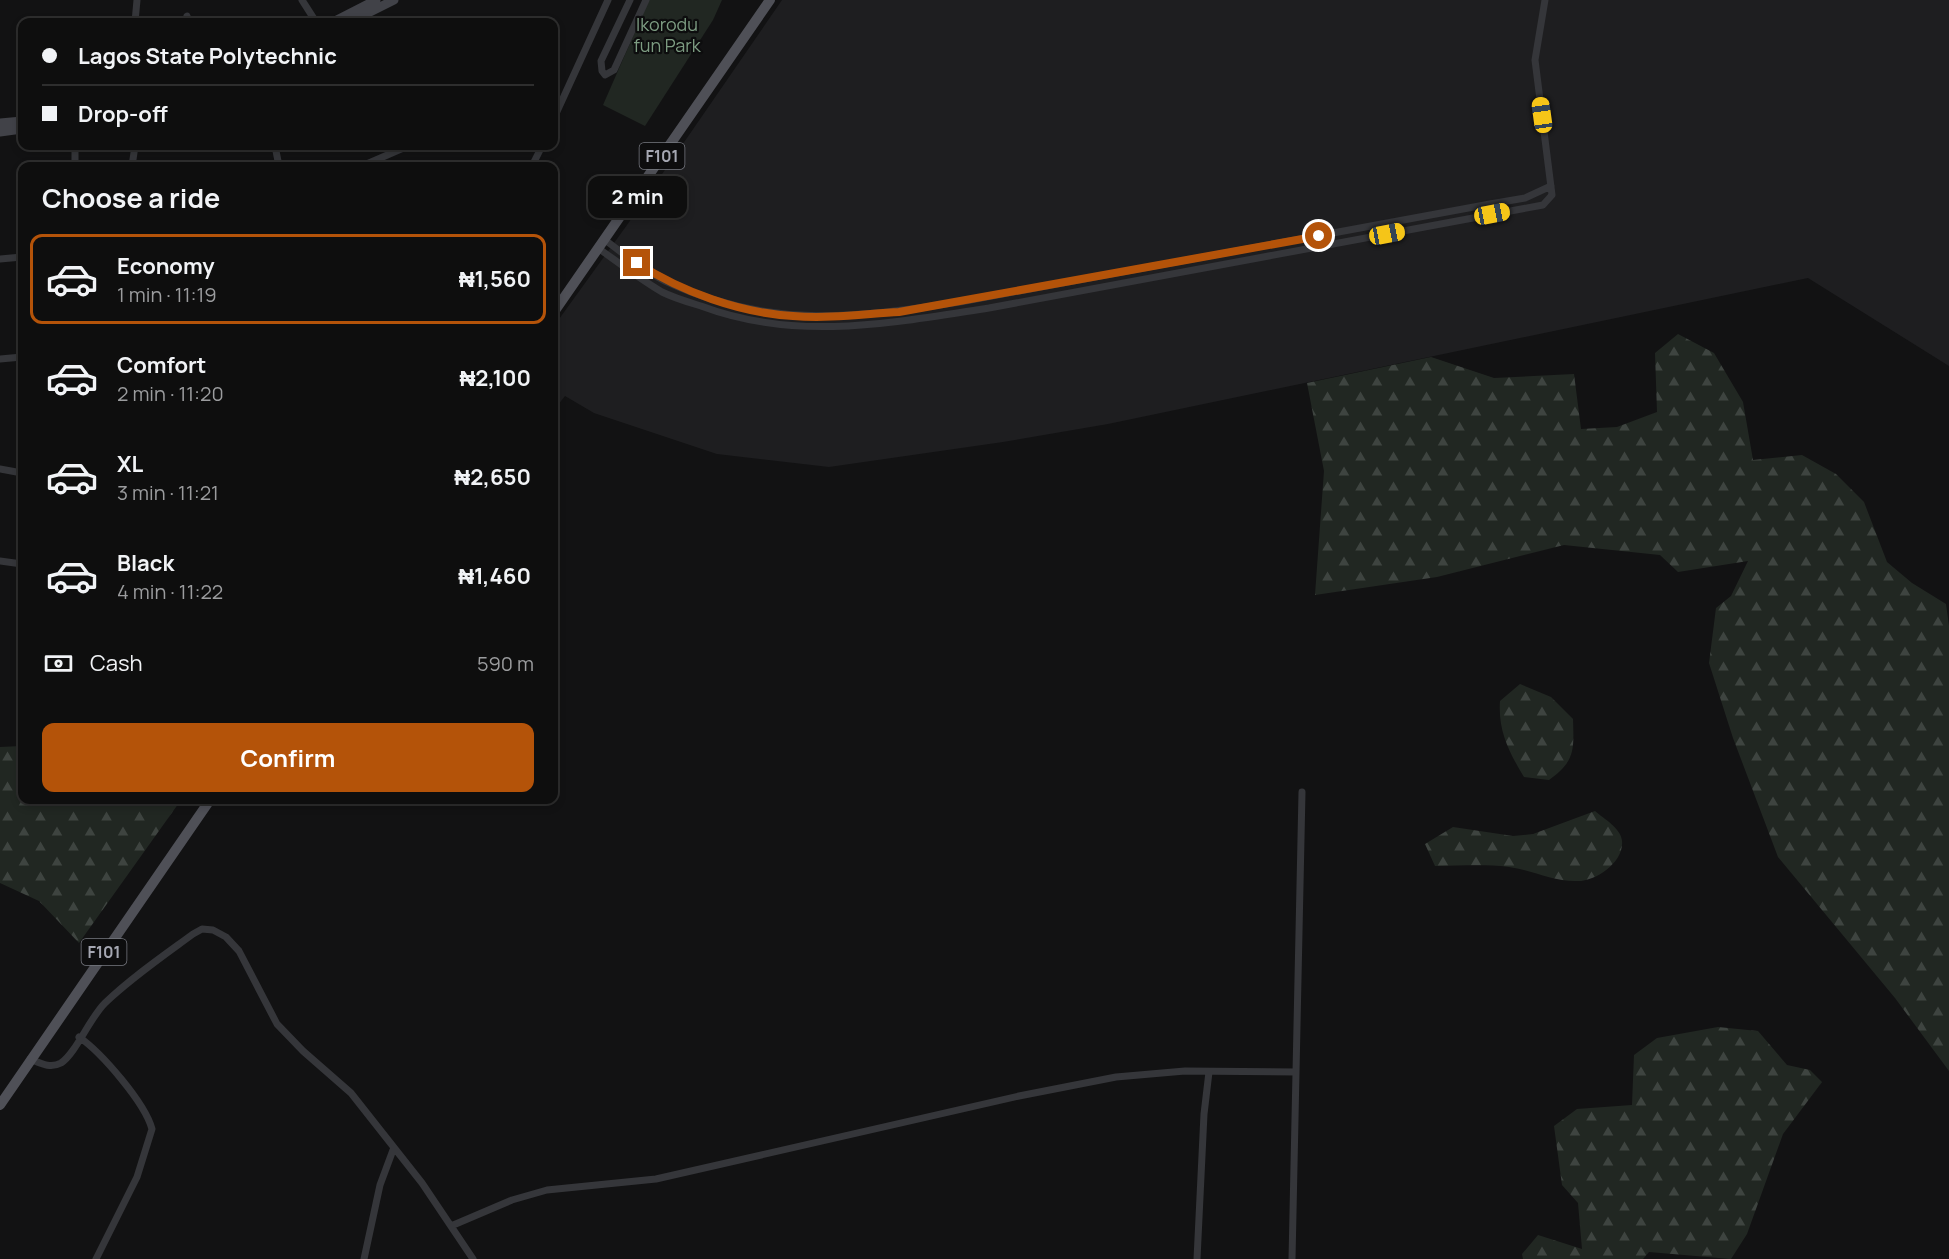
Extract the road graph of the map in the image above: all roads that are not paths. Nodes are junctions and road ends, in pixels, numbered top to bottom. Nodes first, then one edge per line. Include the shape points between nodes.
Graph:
1 (137, 0) edge
2 (302, 0) edge
3 (394, 0) edge
4 (608, 0) edge
5 (630, 0) edge
6 (646, 0) edge
7 (770, 0) edge
8 (1545, 0) edge
9 (372, 5) edge
10 (135, 18) edge
11 (313, 18) edge
12 (342, 18) edge
13 (355, 18) edge
14 (558, 109) edge
15 (18, 121) edge
16 (0, 123) edge
17 (18, 130) edge
18 (0, 132) edge
19 (399, 150) edge
20 (371, 162) edge
21 (1551, 186) junction
22 (602, 244) junction
23 (18, 257) edge
24 (0, 259) edge
25 (558, 306) edge
26 (18, 357) edge
27 (0, 359) edge
28 (0, 470) edge
29 (18, 472) edge
30 (0, 561) edge
31 (18, 563) edge
32 (1302, 792) dead end
33 (207, 804) edge
34 (79, 1037) junction
35 (30, 1059) junction
36 (1209, 1072) junction
37 (1296, 1072) junction
38 (4, 1093) edge
39 (0, 1105) edge
40 (393, 1150) junction
41 (451, 1226) junction
42 (96, 1259) edge
43 (364, 1259) edge
44 (473, 1259) edge
45 (1197, 1259) edge
46 (1292, 1259) edge

1 - 10 street
2 - 11 street
3 - 9 main road
4 - 14 street
5 - 6 street via 601,61 605,75 614,70
7 - 22 main road, F101
8 - 21 street via 1535,60
9 - 12 main road
9 - 13 main road
15 - 16 main road
17 - 18 main road
19 - 20 street
21 - 22 street via 1525,198 960,302 899,312 837,316 760,312 716,299 665,280
21 - 22 street via 1552,195 1543,205 989,308 838,327 759,324 712,310 664,293
22 - 25 main road, F101
23 - 24 street
26 - 27 street
28 - 29 street
30 - 31 street
32 - 37 street
33 - 35 main road, F101
34 - 35 street via 72,1052 58,1064 51,1066
34 - 40 street via 105,1003 132,981 192,934 202,929 213,930 239,951 277,1024 341,1082
34 - 42 street via 94,1048 143,1108 152,1129 137,1178
35 - 38 main road, F101
36 - 37 street
36 - 41 street via 1116,1077 656,1179 547,1190
36 - 45 street
37 - 46 street
38 - 39 main road, F101
40 - 41 street
40 - 43 street via 377,1195
41 - 44 street

